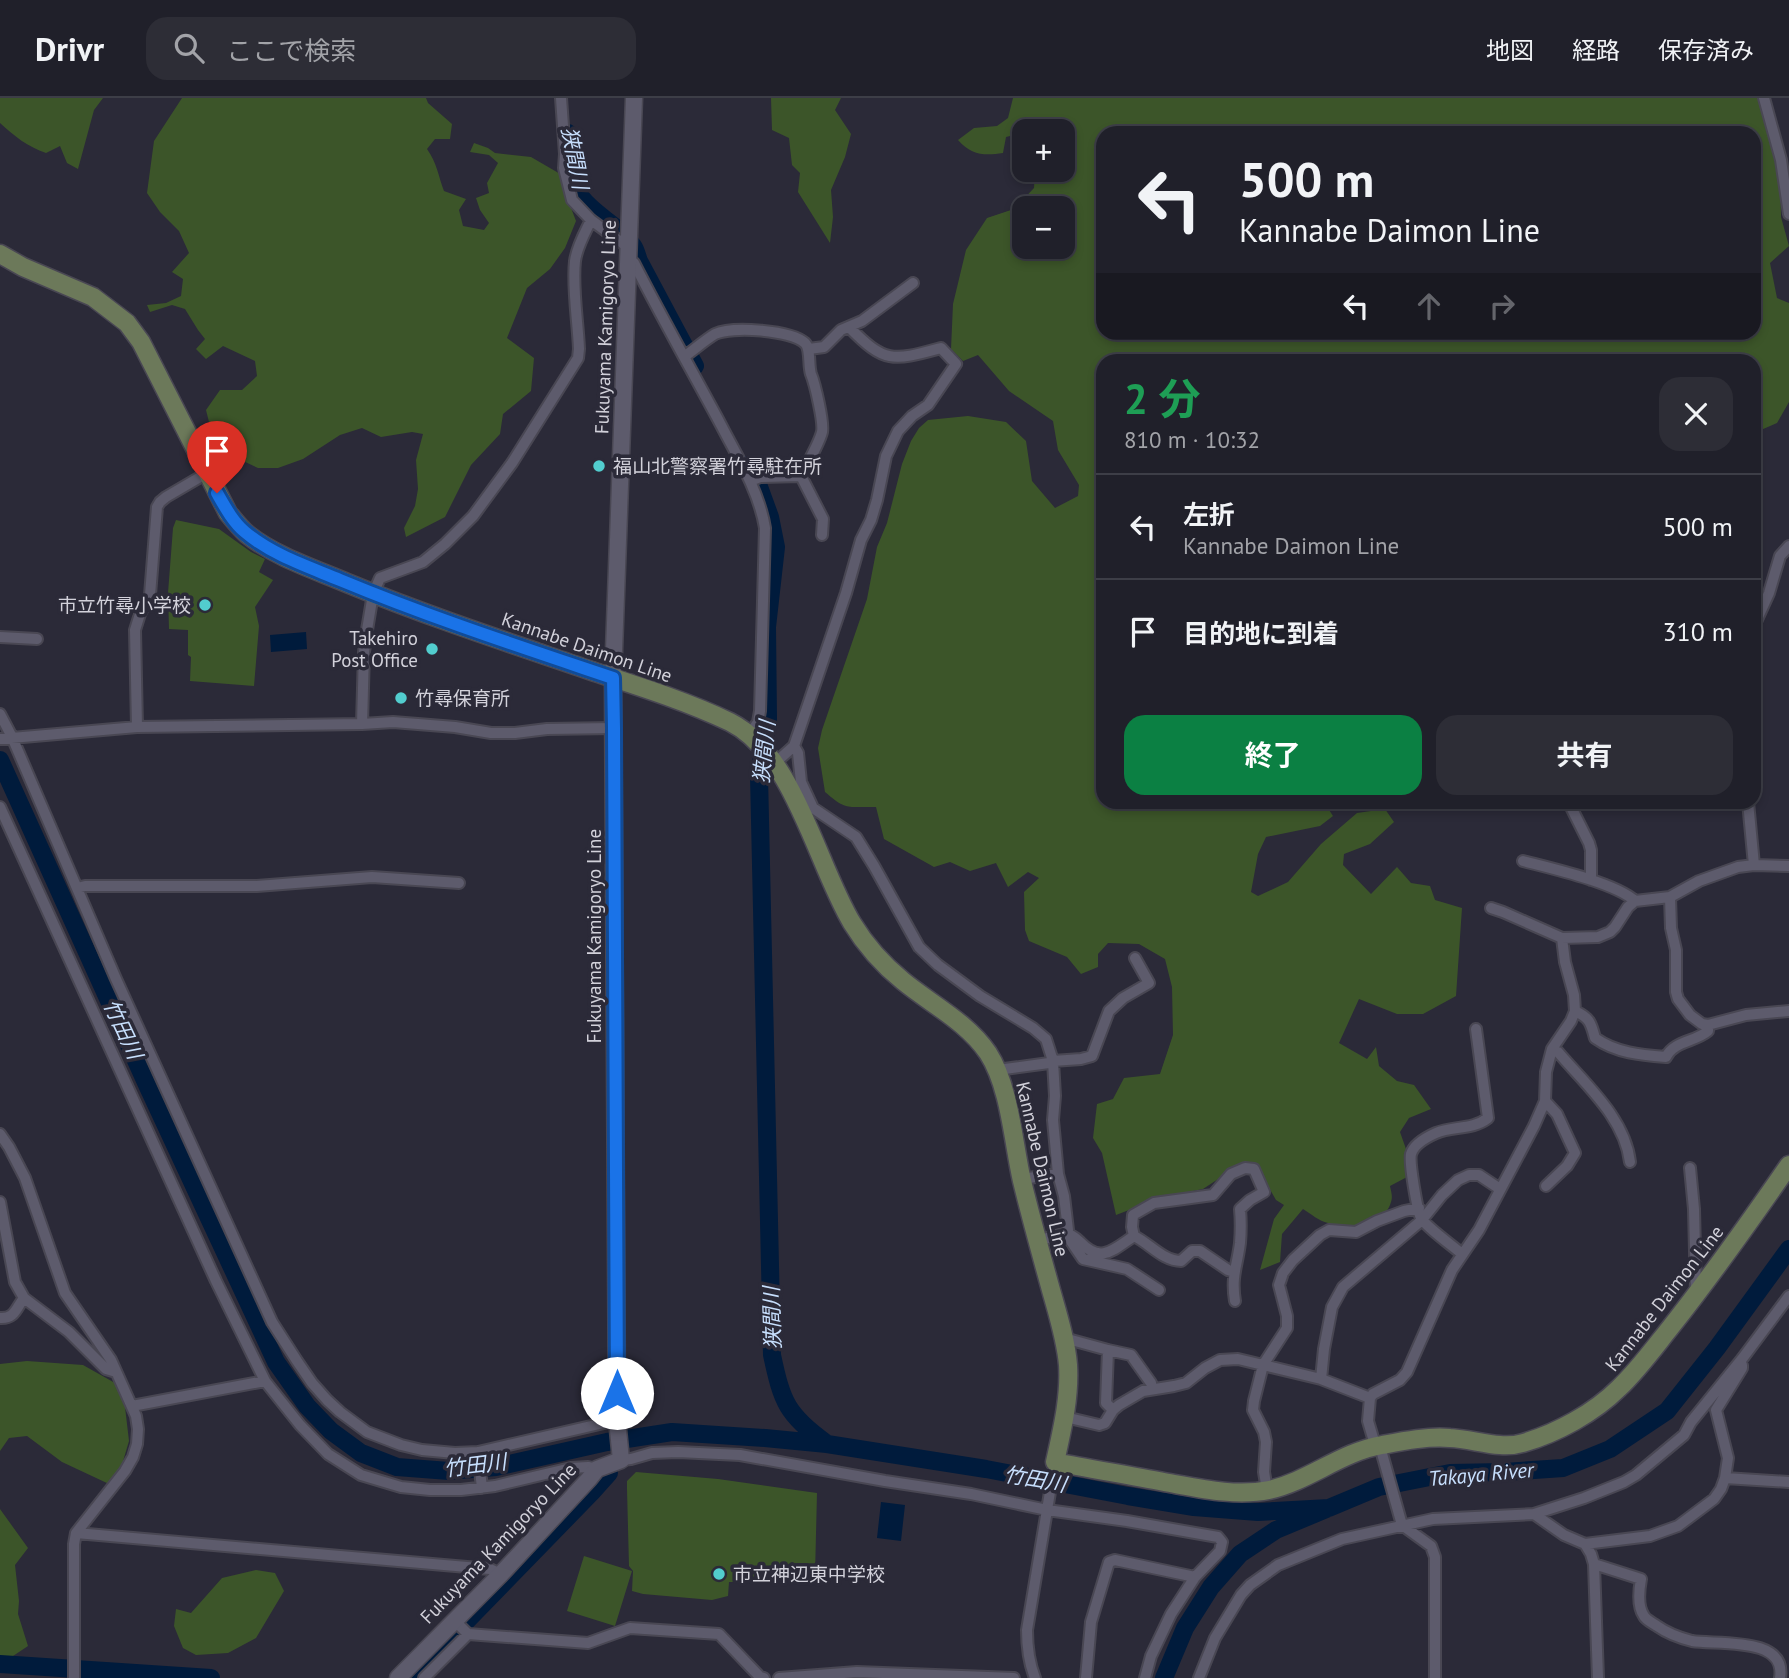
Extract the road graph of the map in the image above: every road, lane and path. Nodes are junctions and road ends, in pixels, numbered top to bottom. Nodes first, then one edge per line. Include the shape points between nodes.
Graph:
1 (561, 98) edge
2 (634, 98) edge
3 (1764, 98) edge
4 (1789, 214) edge
5 (591, 220) junction
6 (629, 248) junction
7 (0, 254) edge
8 (913, 283) dead end
9 (849, 327) junction
10 (809, 349) junction
11 (689, 353) junction
12 (206, 473) junction
13 (801, 476) junction
14 (755, 479) junction
15 (822, 535) dead end
16 (1789, 546) edge
17 (373, 594) junction
18 (1761, 611) edge
19 (0, 637) edge
20 (37, 639) dead end
21 (613, 678) junction
22 (0, 714) edge
23 (362, 724) junction
24 (137, 727) junction
25 (614, 728) junction
26 (6, 738) edge
27 (752, 738) junction
28 (794, 746) junction
29 (772, 760) junction
30 (0, 807) edge
31 (1572, 809) edge
32 (1749, 809) edge
33 (1522, 861) dead end
34 (1754, 865) junction
35 (1789, 866) edge
36 (1591, 880) junction
37 (459, 883) dead end
38 (77, 888) junction
39 (1670, 897) junction
40 (1635, 901) junction
41 (1491, 908) dead end
42 (1562, 938) junction
43 (1135, 958) dead end
44 (1575, 1011) junction
45 (1789, 1011) edge
46 (1708, 1025) junction
47 (1476, 1029) dead end
48 (1552, 1049) junction
49 (1053, 1061) junction
50 (997, 1070) junction
51 (1545, 1101) junction
52 (0, 1133) edge
53 (1630, 1162) dead end
54 (1789, 1165) edge
55 (1690, 1168) dead end
56 (1058, 1174) junction
57 (1021, 1179) junction
58 (1789, 1181) edge
59 (1546, 1186) dead end
60 (1500, 1189) junction
61 (0, 1202) edge
62 (1763, 1203) junction
63 (1419, 1208) junction
64 (1422, 1220) junction
65 (1066, 1234) junction
66 (1134, 1236) junction
67 (1037, 1241) junction
68 (1462, 1254) junction
69 (1234, 1272) junction
70 (1159, 1290) dead end
71 (1696, 1296) junction
72 (1789, 1296) edge
73 (24, 1298) junction
74 (1235, 1301) dead end
75 (0, 1318) edge
76 (1064, 1338) junction
77 (1108, 1350) junction
78 (1742, 1359) junction
79 (1263, 1365) junction
80 (116, 1372) junction
81 (1321, 1378) junction
82 (265, 1381) junction
83 (1152, 1389) junction
84 (1370, 1398) junction
85 (132, 1406) junction
86 (1113, 1410) junction
87 (1065, 1417) junction
88 (617, 1422) junction
89 (1380, 1448) junction
90 (478, 1453) junction
91 (622, 1457) junction
92 (1054, 1464) junction
93 (597, 1469) junction
94 (1725, 1478) junction
95 (1789, 1482) edge
96 (481, 1486) junction
97 (1267, 1490) junction
98 (1047, 1508) junction
99 (1534, 1514) junction
100 (1401, 1524) junction
101 (76, 1533) junction
102 (1585, 1544) junction
103 (1594, 1564) junction
104 (501, 1574) junction
105 (1195, 1577) junction
106 (455, 1622) junction
107 (467, 1633) junction
108 (1784, 1671) edge
109 (821, 1676) edge
110 (74, 1677) edge
111 (1032, 1677) edge
112 (398, 1678) edge
113 (424, 1678) edge
114 (764, 1678) edge
115 (779, 1678) edge
116 (1014, 1678) edge
117 (1086, 1678) edge
118 (1145, 1678) edge
119 (1199, 1678) edge
120 (1435, 1678) edge
121 (1598, 1678) edge

1 - 5 street via 564,168 572,200
2 - 6 main road, Fukuyama Kamigoryo Line
3 - 4 street via 1781,160
5 - 6 street
5 - 17 street via 575,260 578,358 473,516 423,562 380,578
6 - 11 street via 670,332
6 - 21 main road, Fukuyama Kamigoryo Line
7 - 12 main road, Kannabe Daimon Line via 93,297 127,323 141,342
8 - 9 street
9 - 10 street via 824,347
9 - 28 street via 879,353 907,358 941,348 956,364 928,405 898,431 886,456 871,520
10 - 11 street via 792,336 734,330 717,333
10 - 13 street via 808,366 823,430
11 - 14 street
12 - 17 main road, Kannabe Daimon Line via 228,513 244,531 278,553
12 - 24 street via 166,497 158,507 150,595 135,630
13 - 14 street
13 - 15 street via 823,519
14 - 27 street via 765,528 760,711
16 - 18 street via 1780,556
17 - 21 main road, Kannabe Daimon Line
17 - 23 street via 364,652
19 - 20 street
21 - 25 main road, Fukuyama Kamigoryo Line
21 - 27 main road, Kannabe Daimon Line via 731,723
22 - 26 street
23 - 24 street
23 - 25 street via 404,723 491,733
24 - 26 street
25 - 88 main road, Fukuyama Kamigoryo Line
26 - 38 street
27 - 29 main road, Kannabe Daimon Line
28 - 29 street
28 - 49 street via 813,808 856,837 919,947 980,996 1041,1034
29 - 50 main road, Kannabe Daimon Line via 865,943 904,982 975,1038
30 - 82 street
31 - 36 street via 1591,850
32 - 34 street
33 - 36 street
34 - 35 street
34 - 39 street via 1720,872
36 - 40 street
37 - 38 street via 372,877 257,886
38 - 90 street via 272,1322 312,1383 340,1412 381,1438 422,1450
39 - 40 street
39 - 46 street via 1678,999 1690,1015
40 - 42 street via 1603,935
41 - 42 street
42 - 44 street
43 - 49 street via 1149,983 1109,1011 1092,1056
44 - 46 street via 1584,1015 1595,1038 1605,1045 1639,1055 1666,1057 1678,1045 1702,1037
44 - 48 street
45 - 46 street
47 - 63 street via 1488,1118 1434,1133 1416,1145 1410,1155
48 - 51 street
48 - 53 street via 1610,1113 1628,1147
49 - 50 street
49 - 56 street
50 - 57 main road, Kannabe Daimon Line
51 - 59 street via 1557,1114 1575,1153
51 - 60 street
52 - 80 street via 25,1178 65,1293
54 - 62 main road, Kannabe Daimon Line
55 - 71 street
56 - 57 street
56 - 65 street
57 - 67 main road, Kannabe Daimon Line
58 - 62 street
60 - 64 street via 1479,1175 1469,1175 1450,1187
60 - 68 street
61 - 73 street via 15,1282
62 - 71 main road, Kannabe Daimon Line
63 - 64 street
63 - 79 street via 1356,1232 1329,1230 1293,1261 1279,1285 1287,1328
64 - 68 street
64 - 81 street via 1337,1296
65 - 66 street via 1090,1252 1104,1254
65 - 67 street
65 - 70 street via 1083,1259 1127,1269
66 - 69 street via 1170,1259 1181,1261 1192,1251 1200,1251
66 - 69 street via 1133,1215 1140,1210 1162,1201 1213,1195 1231,1174 1254,1169 1264,1192 1240,1209
67 - 76 main road, Kannabe Daimon Line
68 - 84 street via 1407,1372
69 - 74 street
71 - 89 main road, Kannabe Daimon Line via 1618,1390 1556,1430 1503,1445 1440,1437
72 - 78 street
73 - 75 street via 12,1315
73 - 80 street via 69,1332 106,1369
76 - 77 street
76 - 87 main road, Kannabe Daimon Line via 1069,1387
77 - 83 street via 1131,1355
77 - 86 street via 1106,1403
78 - 94 street via 1742,1368 1716,1410 1727,1450
78 - 99 street via 1684,1435 1636,1475
79 - 81 street
79 - 83 street via 1220,1360 1186,1383
79 - 97 street via 1254,1410 1266,1442
80 - 85 street
81 - 84 street
82 - 85 street
82 - 96 street via 328,1454 361,1475 430,1490
83 - 86 street
84 - 89 street via 1368,1420
85 - 101 street via 138,1429 133,1457
86 - 87 street via 1099,1426
87 - 92 main road, Kannabe Daimon Line
88 - 90 street
88 - 91 main road, Fukuyama Kamigoryo Line
89 - 97 main road, Kannabe Daimon Line via 1367,1448
89 - 100 street
90 - 96 street
91 - 93 main road, Fukuyama Kamigoryo Line
91 - 98 street via 740,1455
92 - 97 main road, Kannabe Daimon Line via 1195,1488
92 - 98 street
93 - 96 street via 571,1468
93 - 104 main road, Fukuyama Kamigoryo Line
94 - 95 street
94 - 102 street via 1714,1499 1678,1526 1650,1536
98 - 105 street via 1218,1537 1220,1551
98 - 111 street via 1027,1630
99 - 100 street via 1433,1518
99 - 102 street
100 - 119 street via 1314,1549 1279,1564 1250,1585 1215,1638
100 - 120 street via 1431,1546 1435,1557
101 - 104 street via 490,1569
101 - 110 street
102 - 103 street
103 - 108 street via 1641,1579 1639,1603 1644,1617 1663,1630 1694,1641 1771,1652
103 - 121 street
104 - 106 main road, Fukuyama Kamigoryo Line
105 - 117 street via 1109,1562 1091,1622
105 - 118 street via 1171,1614
106 - 107 street
106 - 112 main road, Fukuyama Kamigoryo Line
107 - 113 street
107 - 114 street via 587,1643 630,1628 719,1634
109 - 115 street
109 - 116 street via 857,1672

